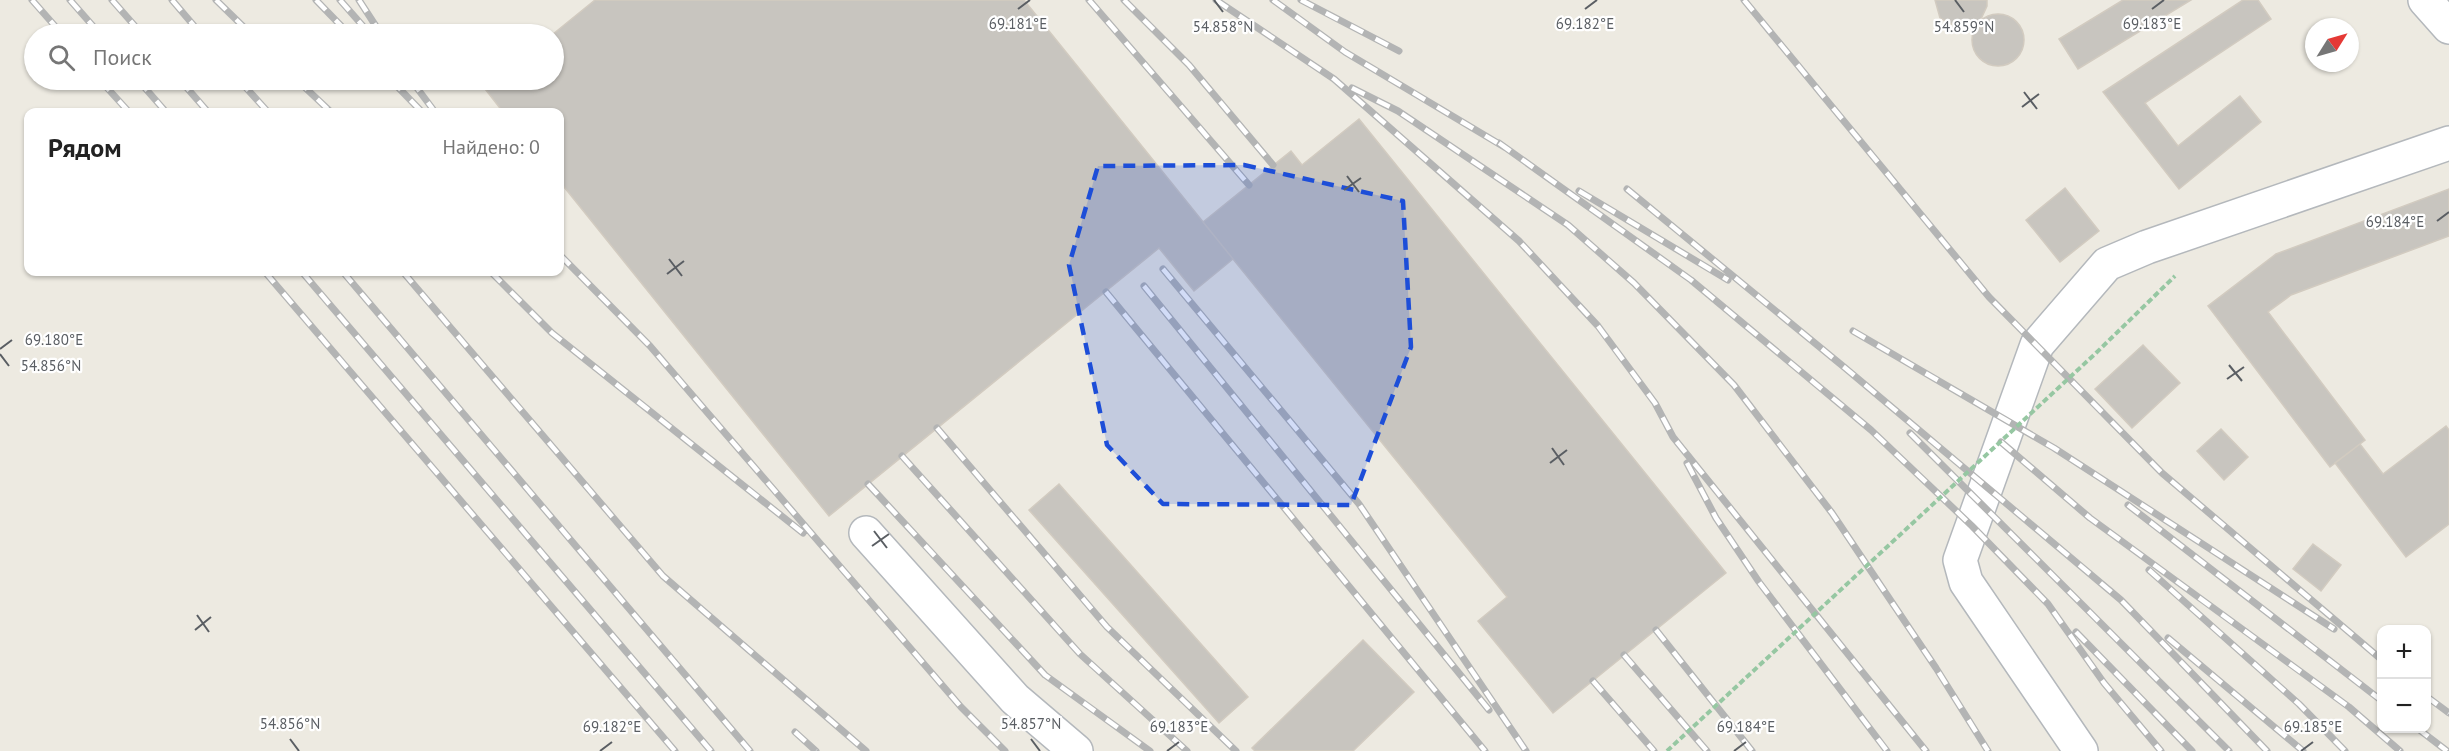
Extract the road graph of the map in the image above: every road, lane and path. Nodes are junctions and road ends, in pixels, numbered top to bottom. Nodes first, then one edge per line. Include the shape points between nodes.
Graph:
1 (2425, 0) edge
2 (2449, 27) edge
3 (2449, 143) edge
4 (2183, 268) dead end
5 (866, 533) dead end
6 (1076, 751) edge
7 (1667, 751) edge
8 (2081, 751) edge

1 - 2 street
3 - 8 street via 2108,264 2037,345 1960,560 1966,582
4 - 7 path, bridge
5 - 6 street via 1015,699

